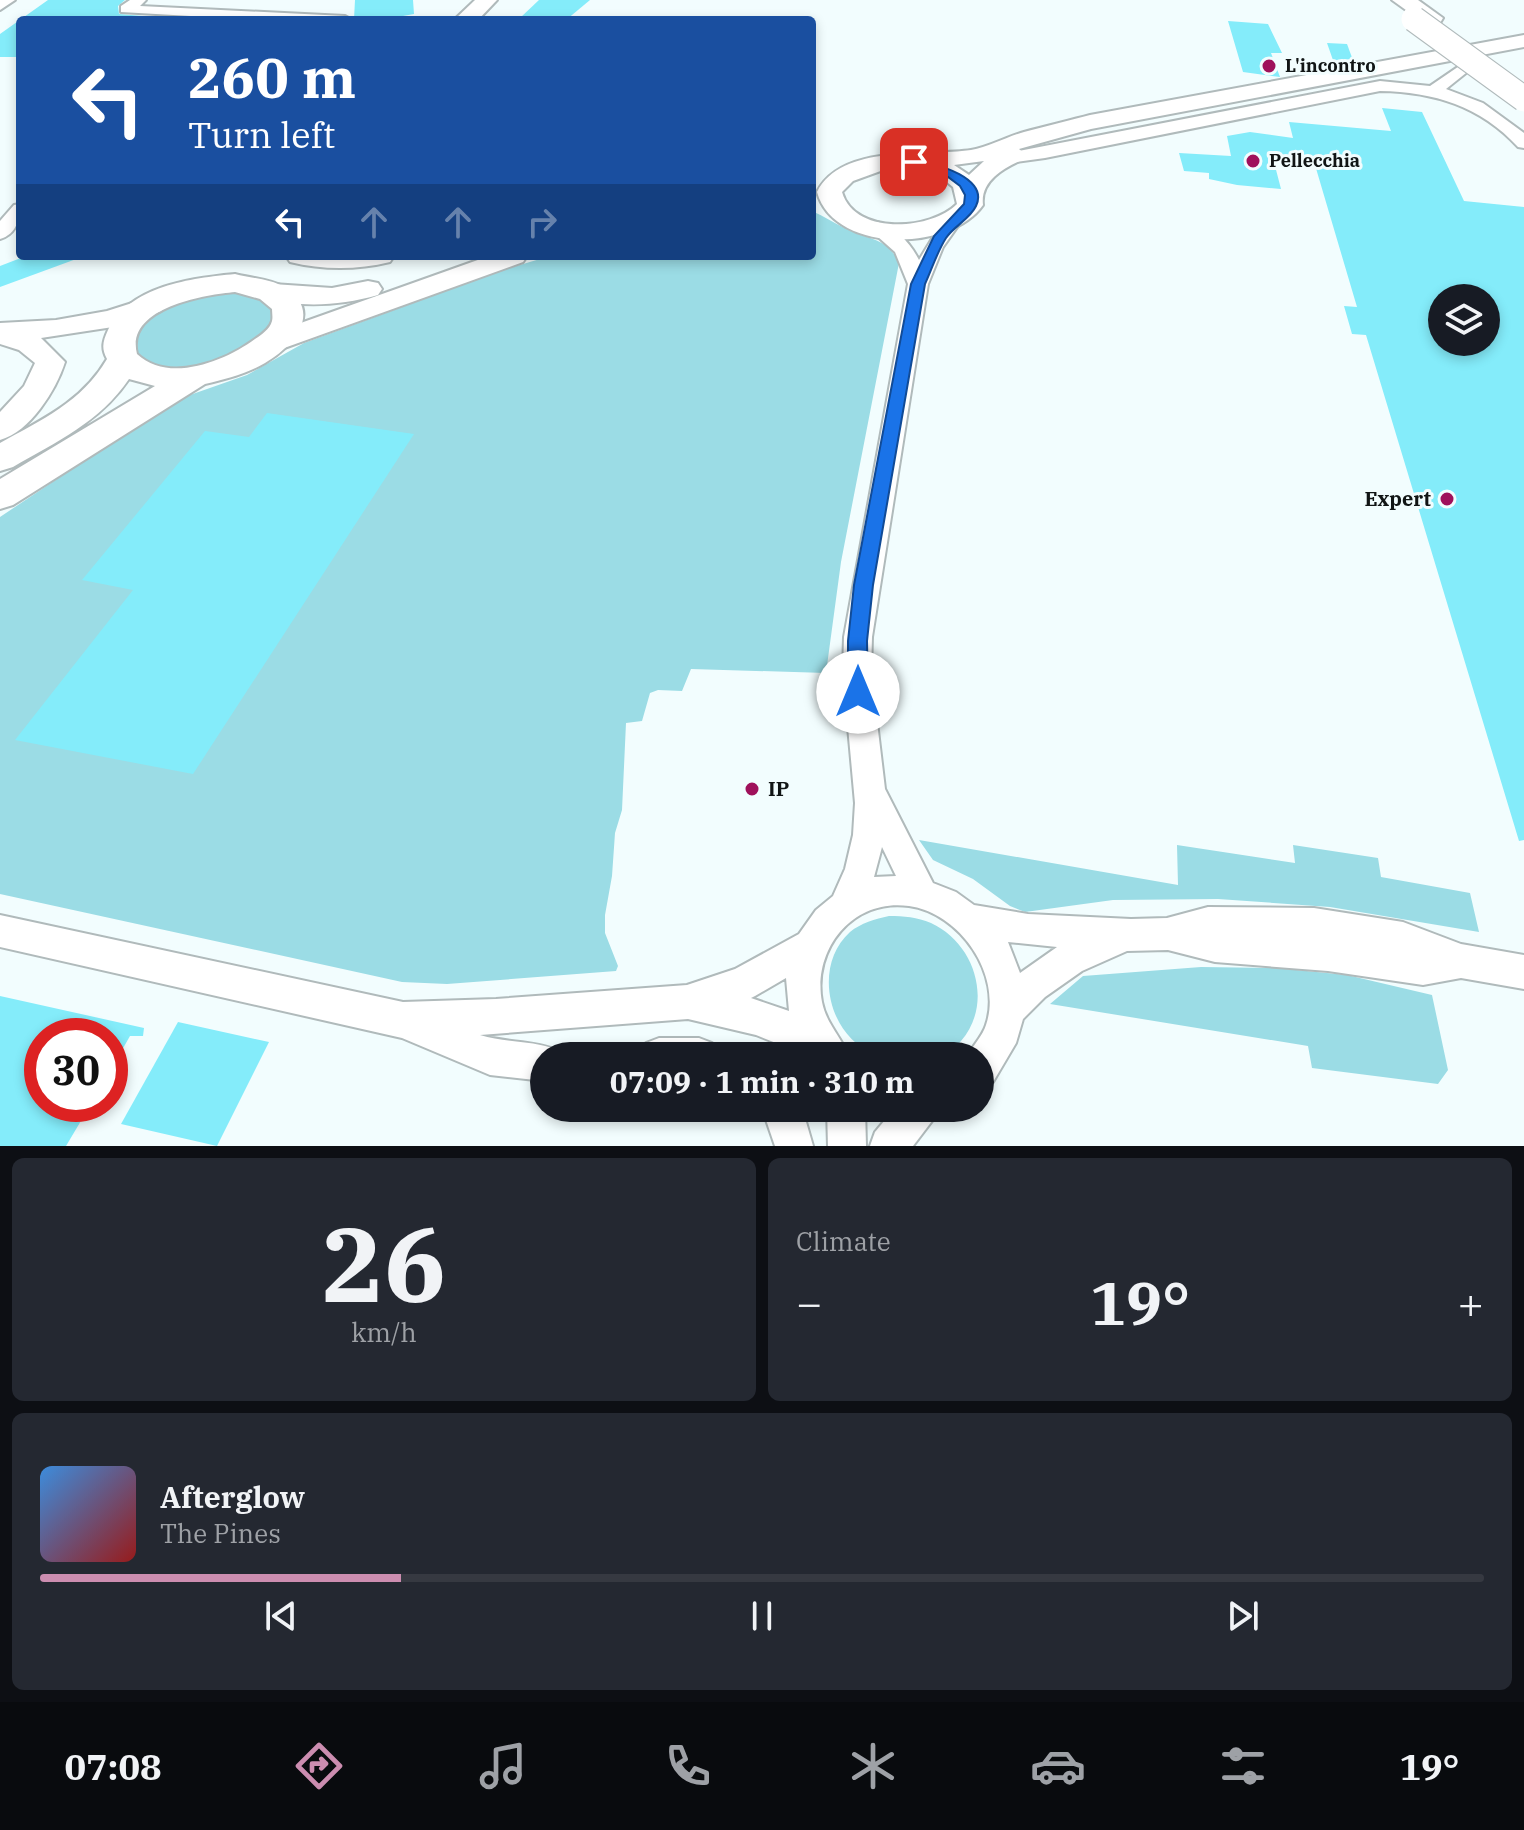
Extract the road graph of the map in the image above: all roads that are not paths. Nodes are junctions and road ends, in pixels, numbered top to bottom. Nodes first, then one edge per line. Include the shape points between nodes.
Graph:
1 (8, 0) edge
2 (139, 0) edge
3 (487, 0) edge
4 (510, 0) edge
5 (1385, 0) edge
6 (0, 6) edge
7 (1417, 12) edge
8 (265, 16) edge
9 (469, 16) edge
10 (492, 16) edge
11 (1524, 41) edge
12 (1524, 53) edge
13 (1471, 62) junction
14 (1453, 77) junction
15 (1524, 84) edge
16 (1435, 90) junction
17 (1524, 99) edge
18 (1490, 114) junction
19 (1524, 143) edge
20 (1008, 158) junction
21 (914, 162) junction
22 (850, 170) junction
23 (816, 174) edge
24 (971, 195) junction
25 (816, 205) edge
26 (16, 214) edge
27 (843, 214) junction
28 (951, 223) junction
29 (877, 228) junction
30 (0, 233) edge
31 (220, 260) edge
32 (449, 260) edge
33 (503, 260) edge
34 (261, 278) edge
35 (918, 284) junction
36 (186, 290) junction
37 (151, 305) junction
38 (56, 329) junction
39 (0, 334) edge
40 (277, 341) junction
41 (122, 357) junction
42 (193, 377) junction
43 (0, 430) edge
44 (0, 459) edge
45 (0, 496) edge
46 (872, 795) junction
47 (921, 893) junction
48 (846, 904) junction
49 (972, 920) junction
50 (0, 931) edge
51 (1131, 935) junction
52 (809, 946) junction
53 (1524, 972) edge
54 (687, 1002) junction
55 (1009, 1008) junction
56 (403, 1020) junction
57 (813, 1042) edge
58 (821, 1042) edge
59 (994, 1054) edge
60 (530, 1064) edge
61 (788, 1122) edge
62 (846, 1122) edge
63 (908, 1122) edge
64 (794, 1146) edge
65 (847, 1146) edge
66 (889, 1146) edge

1 - 6 street
2 - 8 street via 126,9
3 - 9 main road
4 - 10 main road
5 - 7 highway
7 - 15 highway
7 - 17 highway, bridge
11 - 21 main road via 1090,122 977,156
12 - 13 main road
13 - 14 street
13 - 20 main road via 1082,135
14 - 16 street
14 - 18 street
16 - 18 street
16 - 20 street via 1380,86
18 - 19 street
20 - 24 main road via 984,171
21 - 22 main road via 880,162
21 - 24 main road via 953,174
22 - 23 main road
22 - 27 main road via 831,190
24 - 28 main road via 970,205
25 - 27 main road
26 - 30 street
27 - 29 main road
28 - 29 main road via 916,231
28 - 35 street
29 - 35 street via 908,252
31 - 36 main road
32 - 34 main road via 332,298 307,298
33 - 40 main road
34 - 36 main road
34 - 40 main road via 285,302 289,314
35 - 46 street via 857,641
36 - 37 main road
37 - 38 main road
37 - 41 main road via 122,332
38 - 39 main road
38 - 41 main road
39 - 43 main road via 40,349 50,362 33,398
40 - 42 main road via 241,364
41 - 42 main road via 149,375
41 - 44 main road via 113,382 88,406
42 - 45 main road
46 - 47 street
46 - 48 street via 862,876
47 - 48 street via 882,893
47 - 49 street
48 - 52 street
49 - 51 street via 1028,930
49 - 55 street via 993,945 1006,976
50 - 56 street
51 - 53 street via 1167,934 1215,946 1423,968 1461,961
51 - 55 street via 1079,952 1036,980
52 - 54 street via 743,984
52 - 58 street via 802,977 805,1010
54 - 56 street
54 - 57 street via 741,1011
55 - 59 street
56 - 60 street via 464,1050
61 - 64 street
62 - 65 street
63 - 66 street

